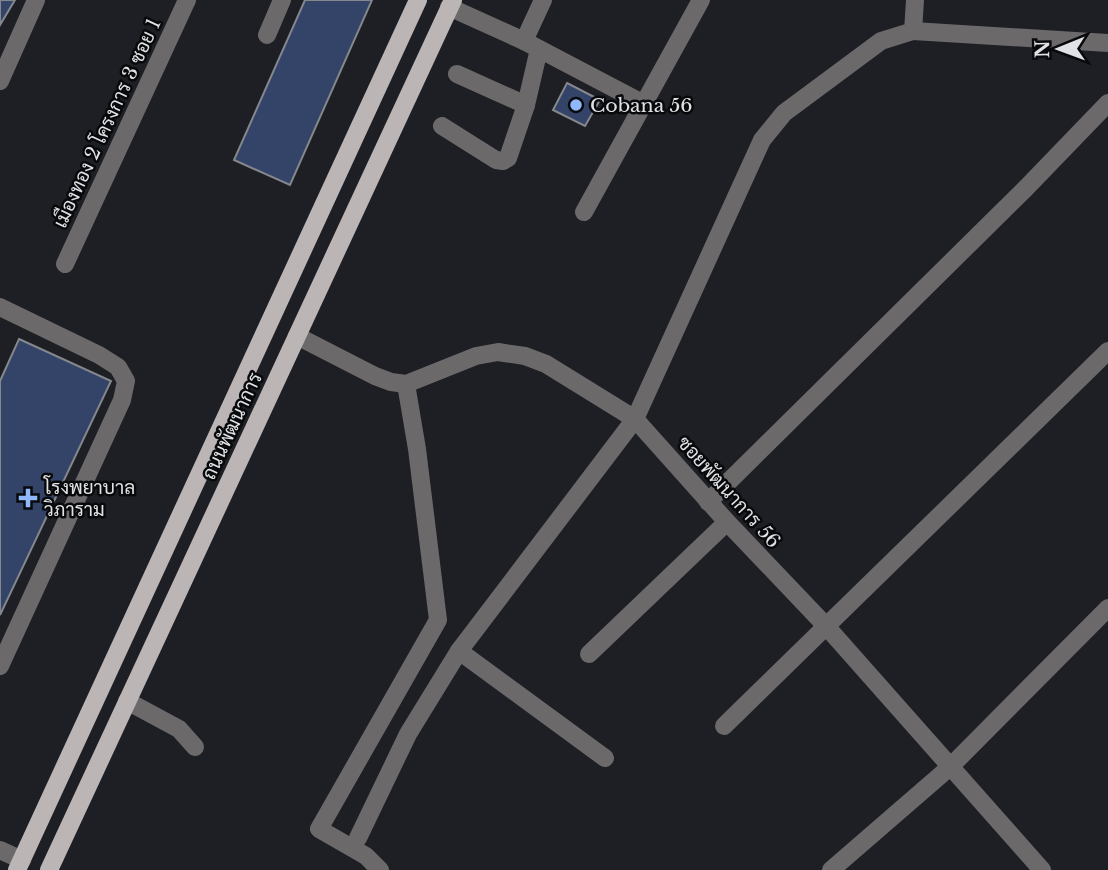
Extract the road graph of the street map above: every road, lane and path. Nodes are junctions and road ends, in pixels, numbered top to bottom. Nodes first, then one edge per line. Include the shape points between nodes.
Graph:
1 (36, 0) edge
2 (187, 0) edge
3 (282, 0) edge
4 (418, 0) edge
5 (543, 0) edge
6 (701, 0) edge
7 (915, 0) edge
8 (451, 4) edge
9 (912, 31) junction
10 (267, 35) dead end
11 (1108, 43) edge
12 (531, 45) junction
13 (457, 74) dead end
14 (0, 81) edge
15 (1108, 103) edge
16 (644, 104) junction
17 (526, 105) junction
18 (442, 126) dead end
19 (584, 212) dead end
20 (65, 264) dead end
21 (0, 307) edge
22 (297, 336) junction
23 (1108, 351) edge
24 (406, 384) junction
25 (635, 419) junction
26 (708, 502) junction
27 (727, 522) junction
28 (1108, 608) edge
29 (825, 626) junction
30 (460, 651) junction
31 (589, 654) dead end
32 (0, 666) edge
33 (127, 701) junction
34 (724, 726) dead end
35 (195, 747) dead end
36 (604, 758) dead end
37 (950, 767) junction
38 (358, 838) dead end
39 (0, 850) edge
40 (20, 865) edge
41 (49, 870) edge
42 (380, 870) edge
43 (831, 870) edge
44 (1042, 870) edge

1 - 14 street
2 - 20 street, เมืองทอง 2 โครงการ 3 ซอย 1
3 - 10 street
4 - 40 main road, ถนนพัฒนาการ
5 - 12 street
6 - 16 street
7 - 9 street
8 - 12 street
8 - 22 main road, ถนนพัฒนาการ
9 - 11 street
9 - 25 street via 881,41 785,113 762,140
12 - 16 street
12 - 17 street
13 - 17 street
15 - 26 street
16 - 19 street
17 - 18 street via 512,151 503,161
21 - 32 street via 99,355 118,367 126,381 122,400
22 - 24 street via 375,376
22 - 33 main road, ถนนพัฒนาการ
23 - 29 street
24 - 25 street, ซอยพัฒนาการ 56 via 476,356 498,352 525,356 546,363
24 - 42 street via 438,620 319,829 366,856
25 - 26 street, ซอยพัฒนาการ 56
25 - 30 street
26 - 27 street, ซอยพัฒนาการ 56
27 - 29 street, ซอยพัฒนาการ 56
27 - 31 street
28 - 37 street
29 - 34 street
29 - 37 street, ซอยพัฒนาการ 56
30 - 36 street
30 - 38 street via 408,734
33 - 35 street via 179,729
33 - 41 main road, ถนนพัฒนาการ
37 - 43 street
37 - 44 street, ซอยพัฒนาการ 56
39 - 40 street

